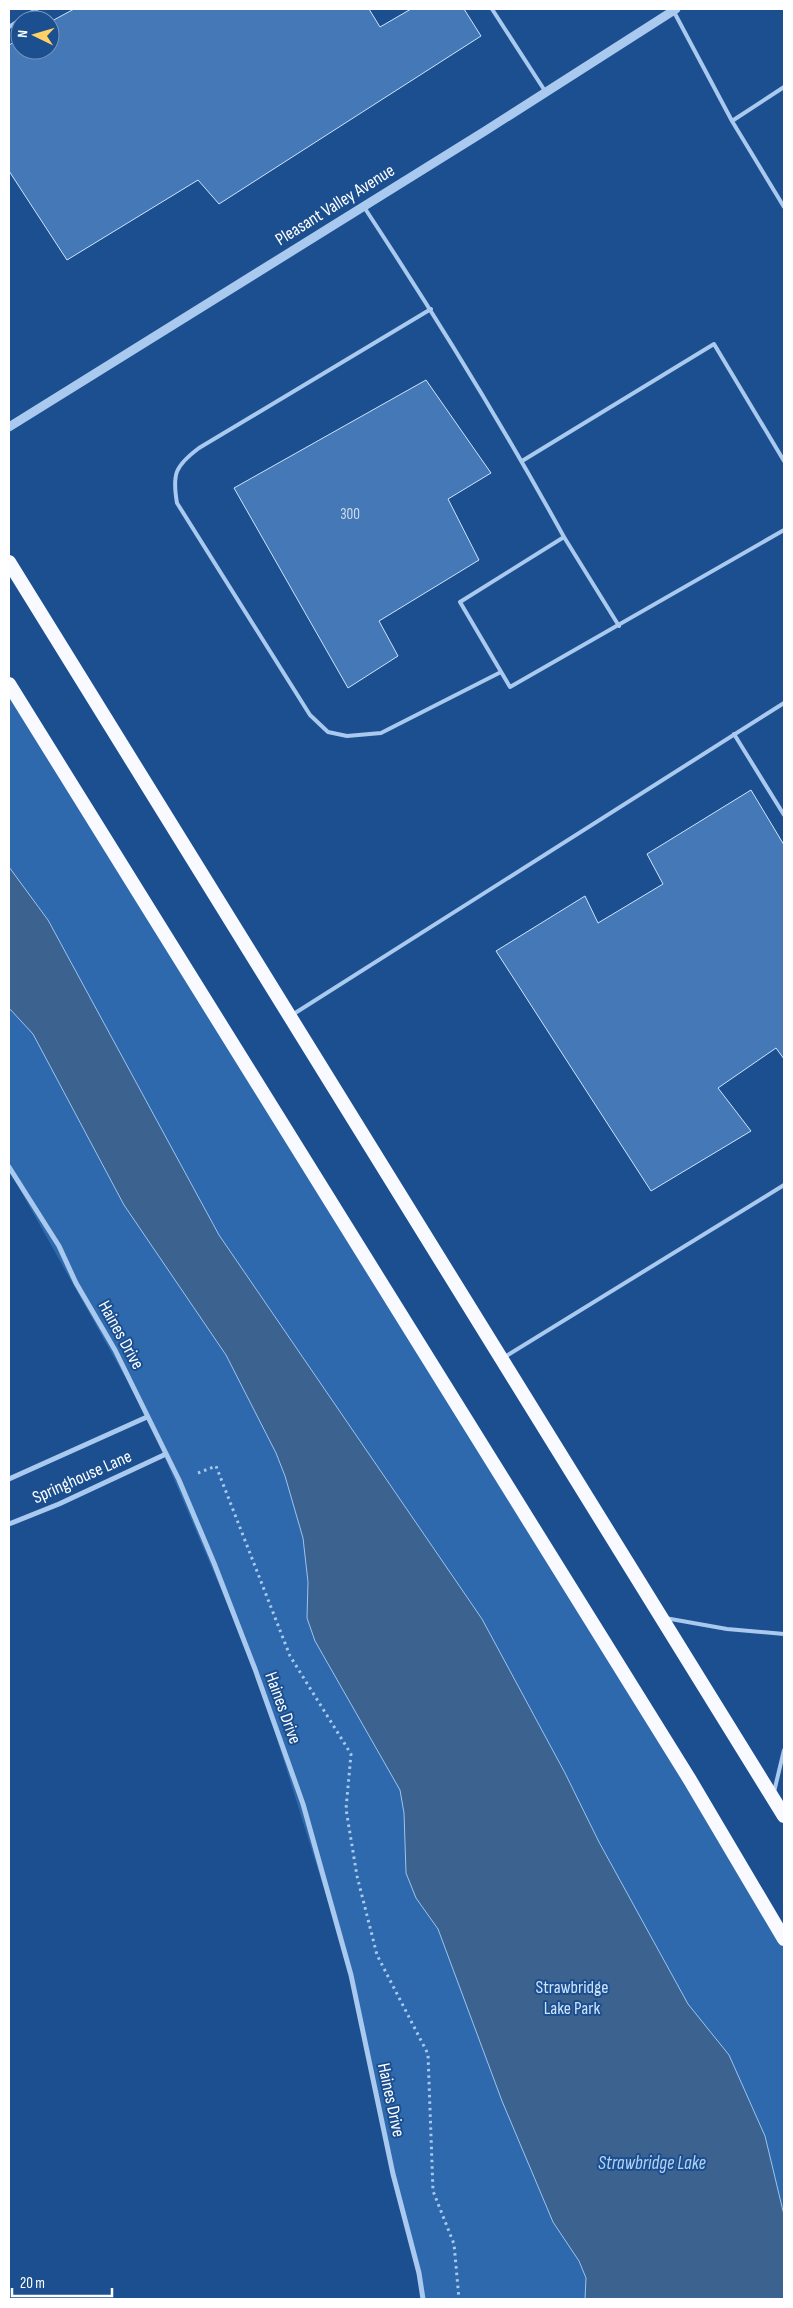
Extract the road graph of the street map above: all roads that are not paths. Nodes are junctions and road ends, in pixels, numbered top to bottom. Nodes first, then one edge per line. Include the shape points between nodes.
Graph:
1 (38, 9) edge
2 (492, 9) edge
3 (674, 9) edge
4 (9, 27) edge
5 (784, 87) edge
6 (545, 92) junction
7 (732, 121) junction
8 (364, 207) junction
9 (784, 207) edge
10 (431, 309) junction
11 (9, 427) edge
12 (522, 461) junction
13 (784, 461) edge
14 (784, 530) edge
15 (564, 537) junction
16 (9, 562) edge
17 (618, 626) junction
18 (501, 672) junction
19 (9, 684) edge
20 (784, 703) edge
21 (734, 734) junction
22 (784, 815) edge
23 (290, 1016) junction
24 (9, 1167) edge
25 (784, 1185) edge
26 (502, 1359) junction
27 (147, 1416) junction
28 (166, 1454) junction
29 (9, 1479) edge
30 (9, 1524) edge
31 (662, 1618) junction
32 (784, 1634) edge
33 (784, 1750) edge
34 (772, 1797) junction
35 (784, 1816) edge
36 (784, 1939) edge
37 (423, 2299) edge

1 - 4 lane
2 - 6 lane
3 - 6 street, Pleasant Valley Avenue
3 - 7 lane
5 - 7 lane
6 - 8 street, Pleasant Valley Avenue
7 - 9 lane
8 - 10 lane
8 - 11 street, Pleasant Valley Avenue
10 - 12 lane
10 - 18 lane via 199,448 181,462 173,481 177,503 310,715 328,732 348,736 381,733
12 - 13 lane via 714,344
12 - 15 lane
14 - 17 lane
15 - 17 lane
15 - 18 lane via 460,602
16 - 23 highway
17 - 18 lane via 510,687
19 - 36 highway via 685,1771
20 - 21 lane
21 - 22 lane
21 - 23 lane
23 - 26 highway
24 - 27 street, Haines Drive via 59,1246
25 - 26 lane
26 - 31 highway
27 - 28 street, Haines Drive
27 - 29 street, Springhouse Lane
28 - 30 street, Springhouse Lane
28 - 37 street, Haines Drive via 229,1600 303,1804 351,1975
31 - 32 lane
31 - 34 highway
33 - 34 lane
34 - 35 highway

